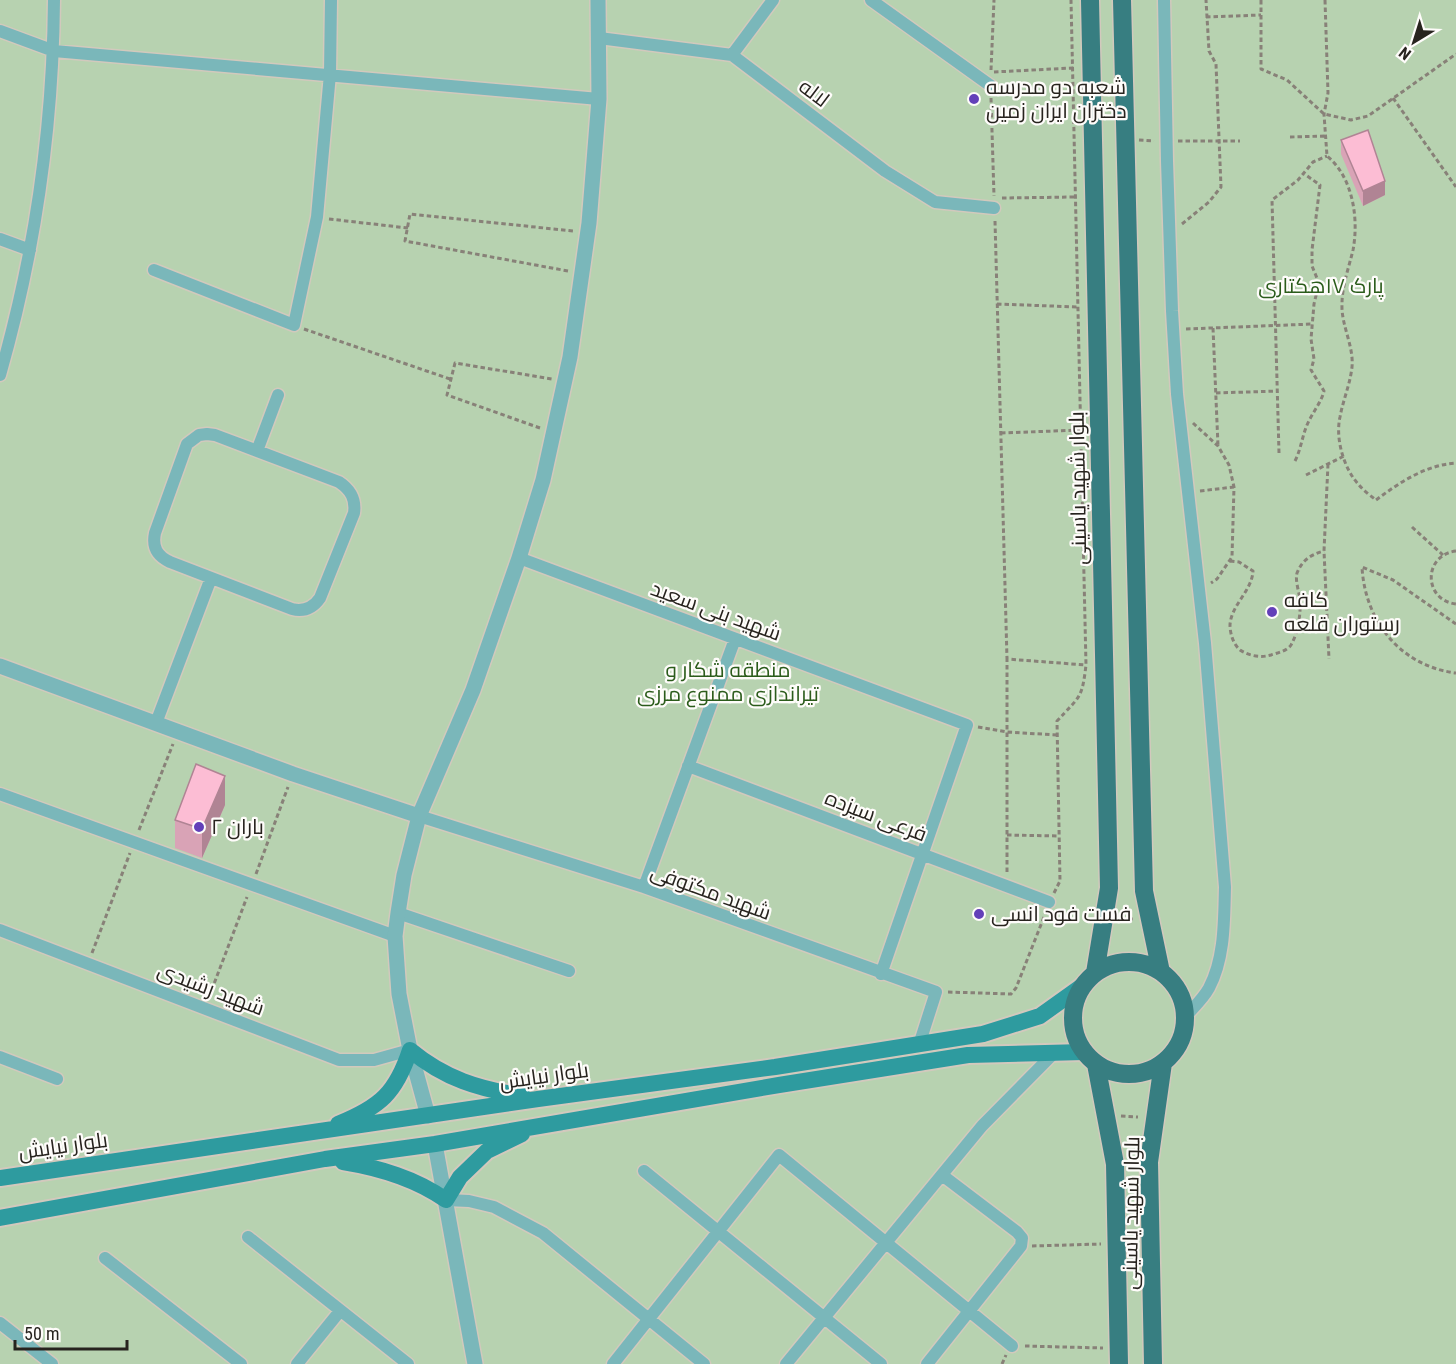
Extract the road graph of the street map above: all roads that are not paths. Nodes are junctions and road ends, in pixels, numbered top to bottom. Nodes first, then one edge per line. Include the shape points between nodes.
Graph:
1 (54, 0) edge
2 (331, 0) edge
3 (598, 0) edge
4 (774, 0) edge
5 (871, 0) edge
6 (1090, 0) edge
7 (1122, 0) edge
8 (1164, 0) edge
9 (0, 31) edge
10 (599, 38) junction
11 (54, 51) junction
12 (732, 55) junction
13 (330, 74) junction
14 (991, 86) road end
15 (599, 99) junction
16 (994, 208) road end
17 (0, 239) edge
18 (30, 250) junction
19 (154, 270) dead end
20 (0, 375) edge
21 (278, 395) dead end
22 (257, 451) junction
23 (519, 558) junction
24 (211, 578) junction
25 (735, 639) junction
26 (0, 666) edge
27 (156, 723) junction
28 (688, 766) junction
29 (0, 794) edge
30 (419, 816) junction
31 (922, 854) junction
32 (644, 887) junction
33 (1050, 902) road end
34 (398, 913) junction
35 (0, 930) edge
36 (395, 936) junction
37 (569, 971) dead end
38 (1161, 972) junction
39 (881, 974) junction
40 (1089, 979) junction
41 (1185, 1017) junction
42 (919, 1045) junction
43 (410, 1050) junction
44 (1055, 1052) junction
45 (0, 1057) edge
46 (1090, 1058) junction
47 (817, 1061) junction
48 (1163, 1063) junction
49 (775, 1067) junction
50 (820, 1078) junction
51 (57, 1079) dead end
52 (779, 1085) junction
53 (538, 1099) junction
54 (428, 1116) junction
55 (544, 1124) junction
56 (319, 1132) junction
57 (435, 1144) junction
58 (325, 1159) junction
59 (644, 1171) dead end
60 (942, 1175) junction
61 (0, 1178) edge
62 (446, 1200) junction
63 (0, 1218) edge
64 (719, 1232) junction
65 (248, 1237) dead end
66 (886, 1243) junction
67 (105, 1258) dead end
68 (340, 1311) junction
69 (969, 1311) junction
70 (824, 1318) junction
71 (650, 1320) junction
72 (0, 1323) edge
73 (1012, 1346) road end
74 (1119, 1356) edge
75 (52, 1364) edge
76 (241, 1364) edge
77 (297, 1364) edge
78 (408, 1364) edge
79 (476, 1364) edge
80 (613, 1364) edge
81 (704, 1364) edge
82 (786, 1364) edge
83 (881, 1364) edge
84 (927, 1364) edge
85 (1153, 1364) edge

1 - 11 street
2 - 13 street
3 - 10 street
4 - 12 street
5 - 14 street
6 - 40 main road, بلوار شهید یاسینی via 1109,888
7 - 38 main road via 1144,891
8 - 41 street via 1173,329 1226,887 1217,971 1208,991
9 - 11 street
10 - 12 street, لاله
10 - 15 street
11 - 13 street
11 - 18 street via 45,154
12 - 16 street, لاله via 885,171 935,201
13 - 15 street
13 - 19 street via 317,217 294,325
15 - 23 street via 588,233 570,357 543,480
17 - 18 street
18 - 20 street
21 - 22 street
22 - 24 street via 207,434 192,439 183,451 155,533 154,547 163,559
22 - 24 street via 346,486 354,499 354,513 320,598 311,608 292,609
23 - 25 street, شهید بنی سعید
23 - 30 street via 473,690
24 - 27 street
25 - 28 street
25 - 31 street, شهید بنی سعید via 967,725
26 - 27 street
27 - 30 street
28 - 31 street, فرعی سیزده
28 - 32 street
29 - 36 street
30 - 32 street, شهید مکتوفی
30 - 34 street
31 - 33 street, فرعی سیزده
31 - 39 street
32 - 39 street, شهید مکتوفی
34 - 36 street
34 - 37 street
35 - 43 street, شهید رشیدی via 339,1060 374,1060
36 - 43 street via 399,994
38 - 40 main road via 1145,964 1128,962 1110,965
38 - 41 main road via 1174,984
39 - 42 street, شهید مکتوفی via 936,992
40 - 42 main road, بلوار نیایش via 1040,1016 982,1034
40 - 46 main road via 1075,1002 1072,1019 1075,1036
41 - 48 main road via 1183,1035
42 - 47 main road, بلوار نیایش
43 - 53 main road via 429,1066 474,1087
43 - 54 street
43 - 56 main road via 402,1074 377,1103
44 - 46 main road
44 - 50 main road via 968,1055
44 - 60 street via 982,1126
45 - 51 street
46 - 48 main road via 1112,1072 1130,1074 1147,1072
46 - 74 main road, بلوار شهید یاسینی via 1115,1164
47 - 49 main road, بلوار نیایش
47 - 50 main road
48 - 85 main road, بلوار شهید یاسینی via 1149,1162
49 - 52 main road
49 - 53 main road, بلوار نیایش
50 - 52 main road
52 - 55 main road
53 - 54 main road, بلوار نیایش
54 - 56 main road, بلوار نیایش
55 - 57 main road
55 - 62 main road via 487,1151 460,1177
56 - 61 main road, بلوار نیایش
57 - 58 main road
57 - 62 street
58 - 62 main road via 405,1177
58 - 63 main road
59 - 64 street
60 - 66 street
60 - 69 street via 1022,1238 1021,1246
62 - 71 street via 494,1207 543,1233
62 - 79 street
64 - 66 street via 779,1155
64 - 70 street
64 - 71 street
65 - 68 street
66 - 69 street
66 - 70 street
67 - 76 street
68 - 77 street
68 - 78 street
69 - 73 street
69 - 84 street
70 - 82 street
70 - 83 street
71 - 80 street
71 - 81 street
72 - 75 street

